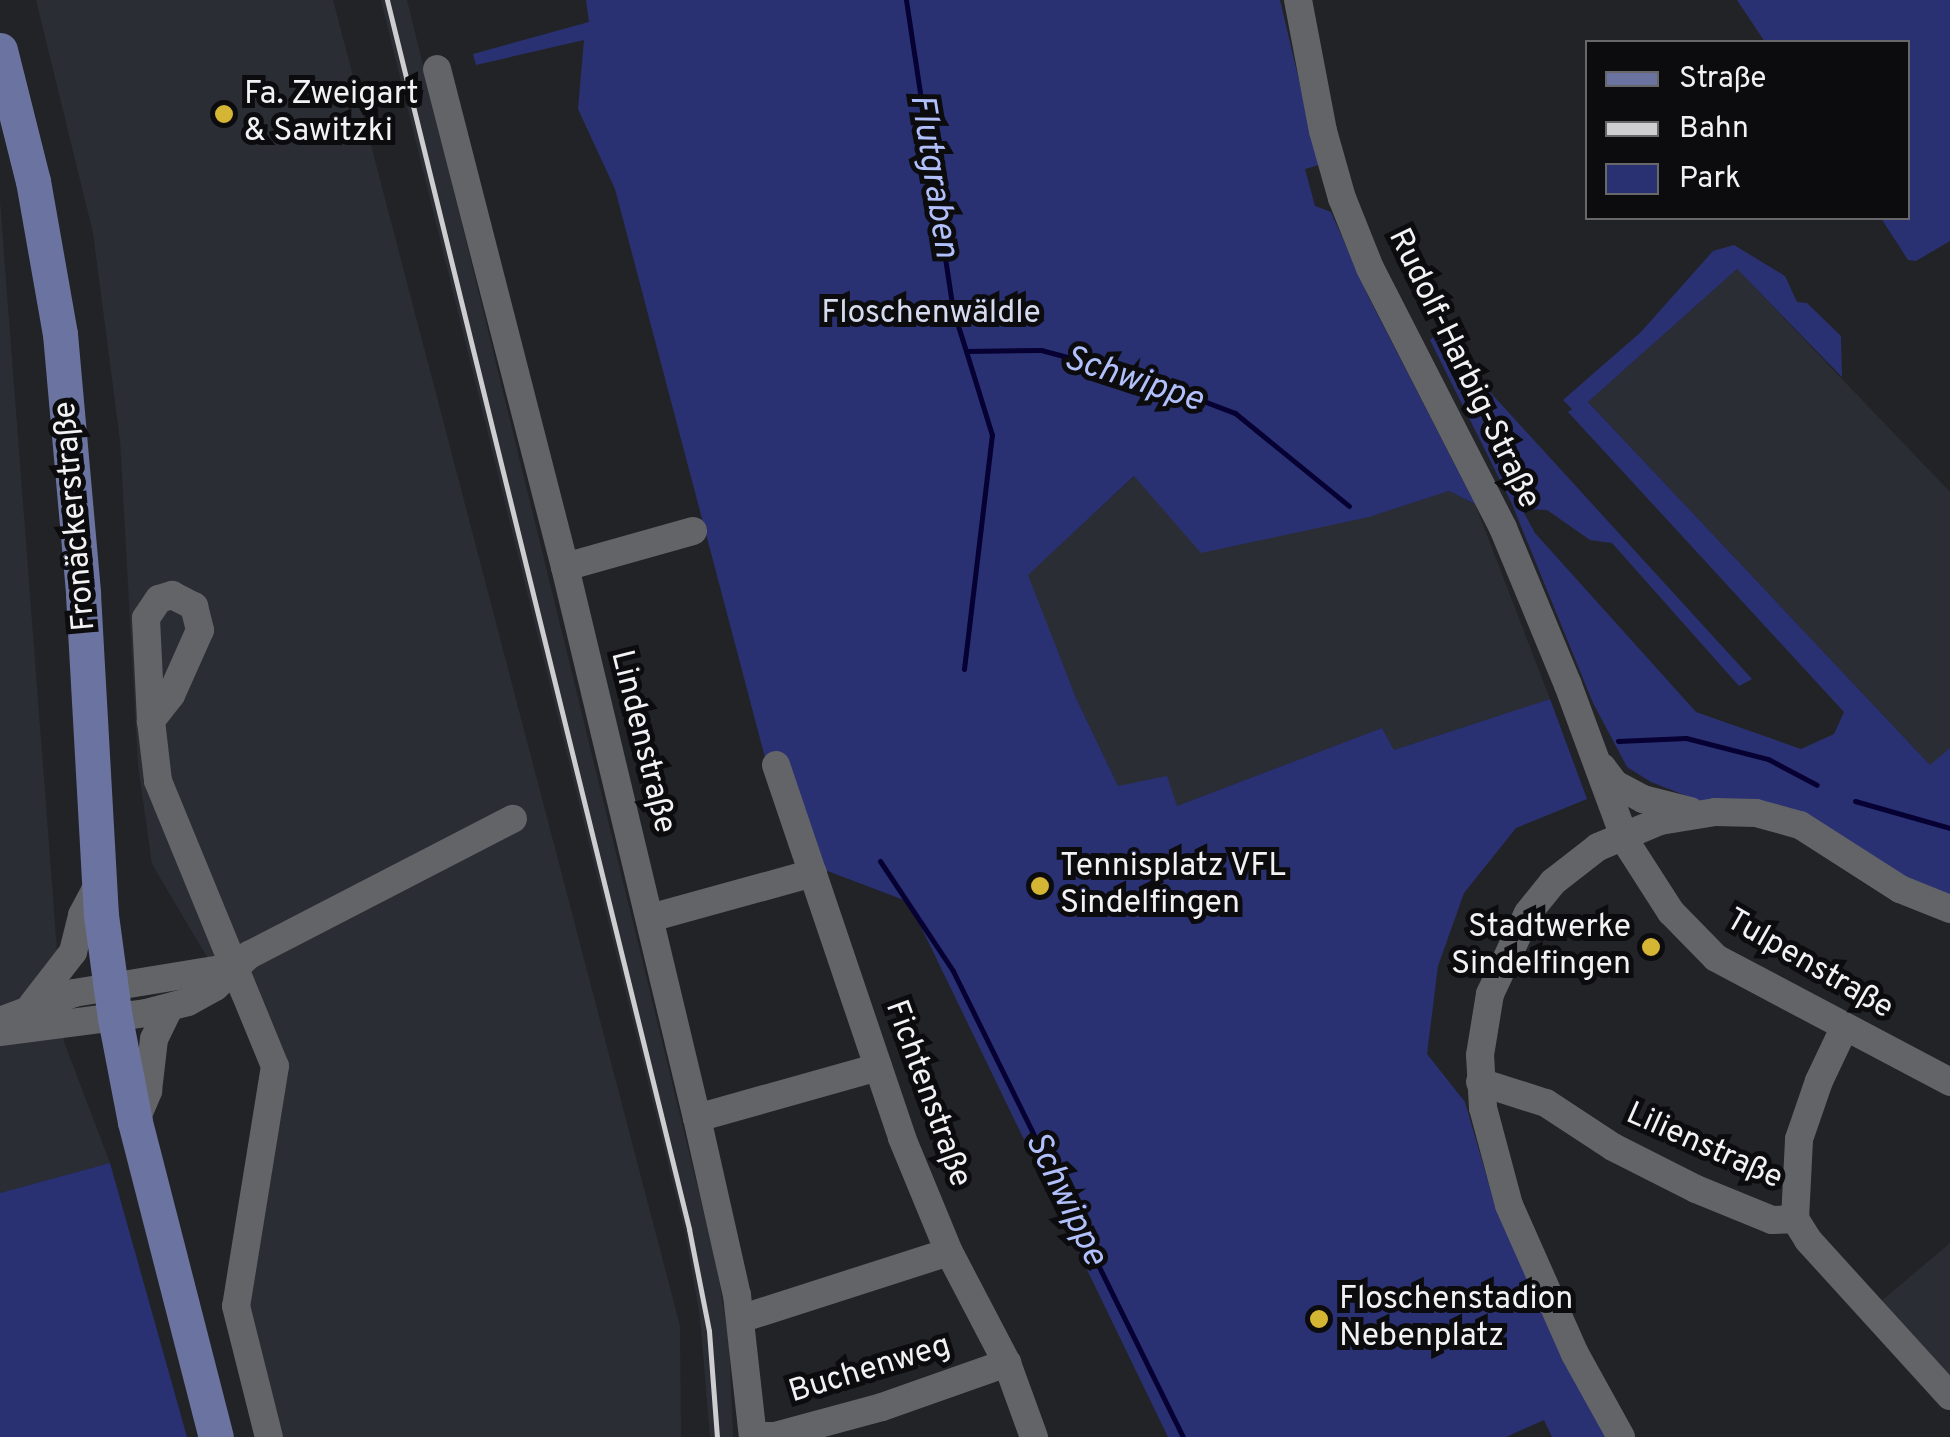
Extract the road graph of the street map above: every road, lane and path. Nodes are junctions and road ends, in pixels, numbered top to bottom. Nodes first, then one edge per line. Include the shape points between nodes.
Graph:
1 (1298, 0) edge
2 (0, 50) edge
3 (437, 69) dead end
4 (693, 532) dead end
5 (565, 568) junction
6 (152, 721) dead end
7 (1596, 760) junction
8 (776, 766) dead end
9 (1696, 813) junction
10 (513, 819) dead end
11 (1623, 835) junction
12 (812, 873) junction
13 (100, 882) junction
14 (1950, 910) edge
15 (650, 918) junction
16 (233, 967) junction
17 (112, 1003) junction
18 (32, 1006) junction
19 (168, 1010) junction
20 (0, 1020) edge
21 (1844, 1028) junction
22 (0, 1032) edge
23 (878, 1068) junction
24 (1480, 1082) junction
25 (1950, 1082) edge
26 (697, 1118) junction
27 (134, 1122) junction
28 (1796, 1219) junction
29 (950, 1252) junction
30 (740, 1319) junction
31 (1006, 1363) junction
32 (1950, 1396) edge
33 (216, 1437) edge
34 (269, 1437) edge
35 (753, 1437) edge
36 (1034, 1437) edge
37 (1621, 1437) edge

1 - 7 street, Rudolf-Harbig-Straße via 1342,198 1370,268 1502,528
2 - 13 main road, Fronäckerstraße via 33,181 60,334
3 - 5 street, Lindenstraße
4 - 5 street
5 - 15 street, Lindenstraße
6 - 16 street via 165,806
7 - 9 street, Rudolf-Harbig-Straße via 1615,784
7 - 11 street, Rudolf-Harbig-Straße
8 - 12 street, Fichtenstraße
9 - 11 street
9 - 14 street via 1756,813 1800,825 1900,889
10 - 16 street
11 - 21 street, Tulpenstraße via 1660,898 1699,944
11 - 24 street via 1553,882 1510,945 1490,994
12 - 15 street
12 - 23 street, Fichtenstraße
13 - 17 main road, Fronäckerstraße
13 - 18 street via 82,915 74,952
15 - 26 street, Lindenstraße
16 - 17 street
16 - 19 street via 215,988
16 - 34 street via 276,1066 236,1306
17 - 18 street
17 - 19 street
17 - 22 street
17 - 27 main road, Fronäckerstraße
18 - 20 street
19 - 27 street
21 - 25 street, Tulpenstraße
21 - 28 street via 1800,1140
23 - 26 street
23 - 29 street, Fichtenstraße
24 - 28 street, Lilienstraße via 1536,1098 1696,1189 1772,1220
24 - 37 street via 1509,1205 1575,1354
26 - 30 street, Lindenstraße
27 - 33 main road, Fronäckerstraße
28 - 32 street, Lilienstraße
29 - 30 street
29 - 31 street, Fichtenstraße
30 - 35 street, Lindenstraße
31 - 35 street, Buchenweg via 864,1412
31 - 36 street, Fichtenstraße

